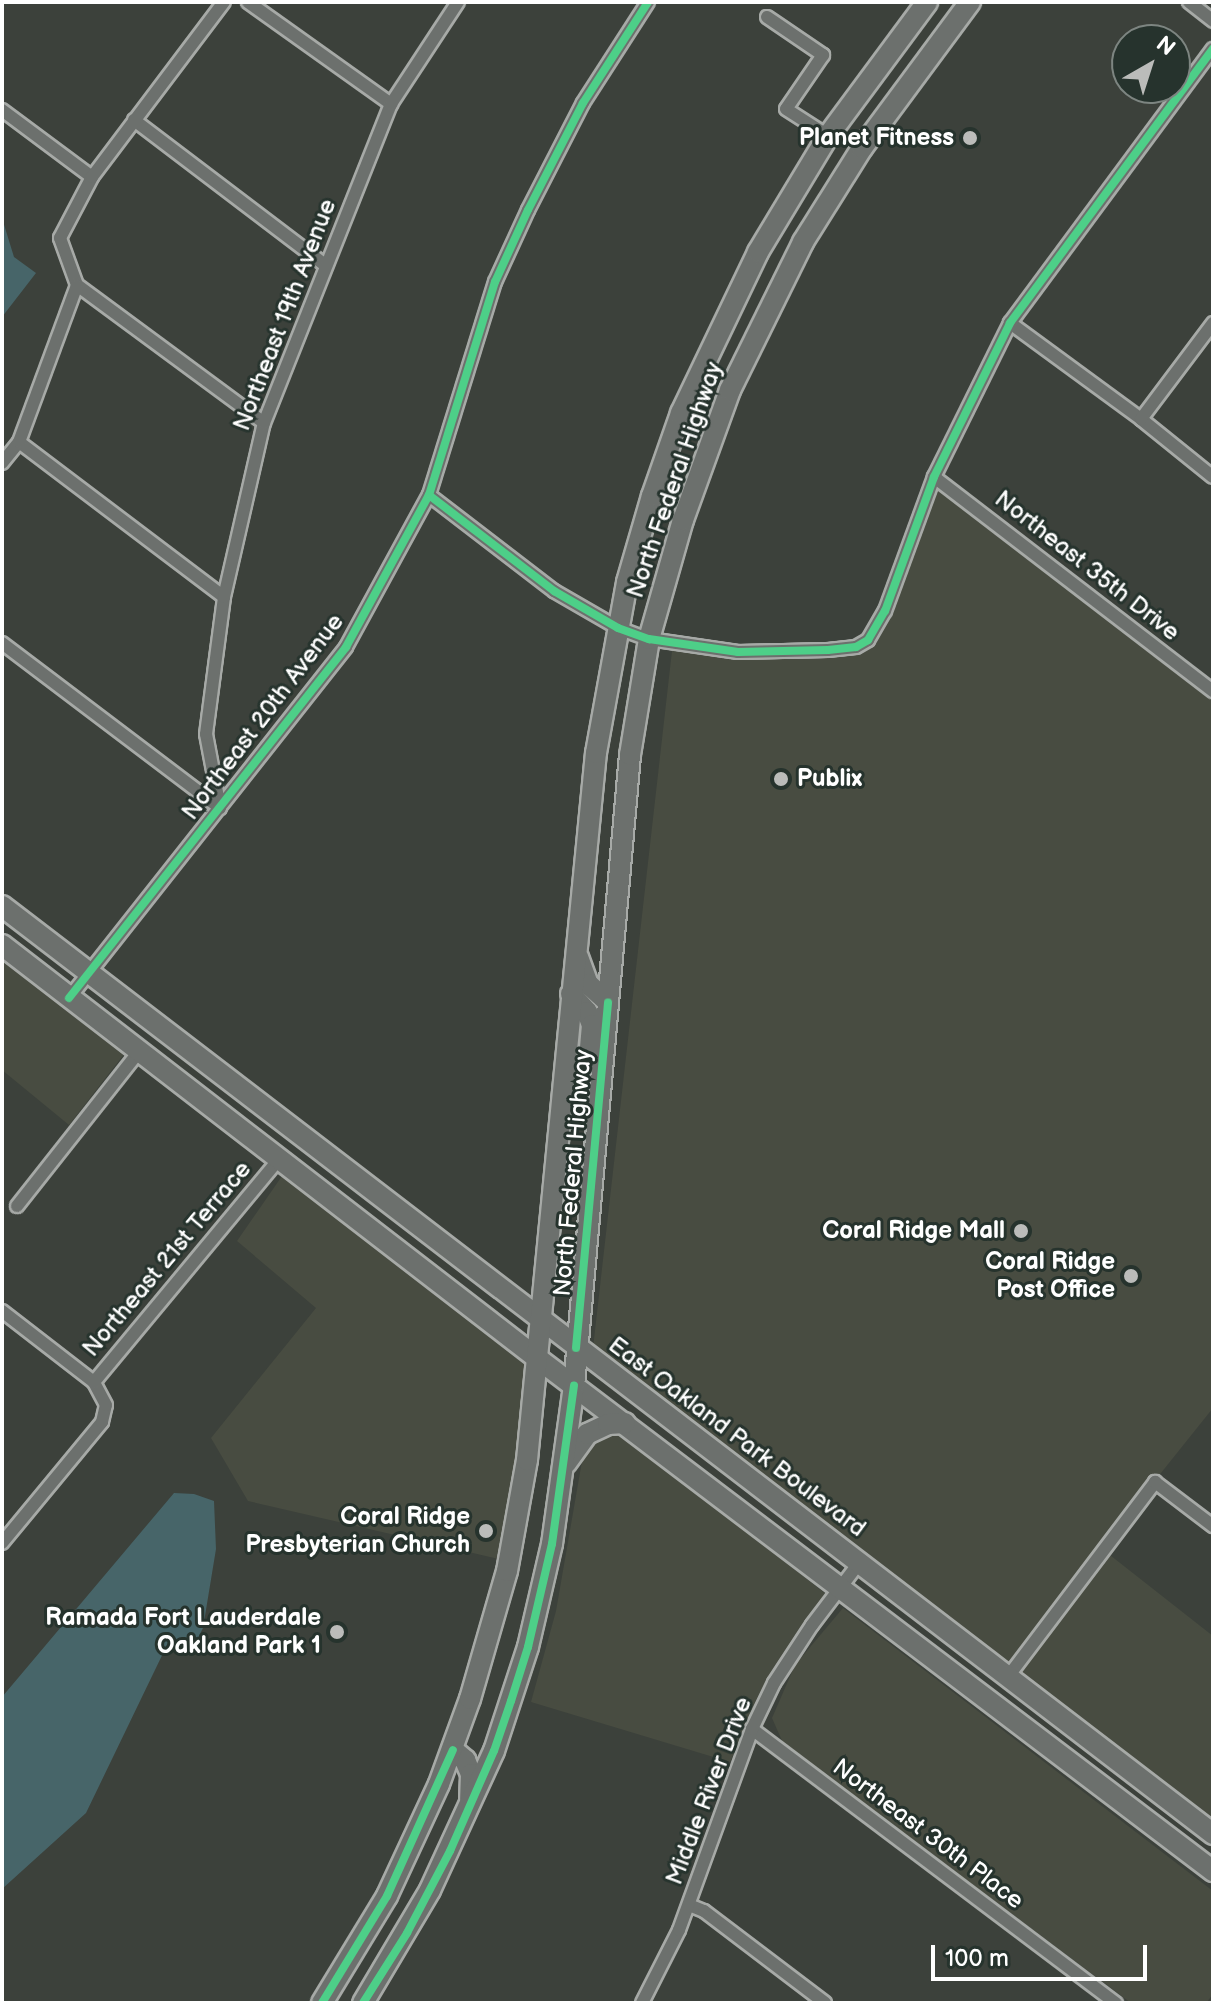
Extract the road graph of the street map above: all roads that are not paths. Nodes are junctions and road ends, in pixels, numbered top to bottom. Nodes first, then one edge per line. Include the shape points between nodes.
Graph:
1 (224, 2) edge
2 (248, 2) edge
3 (458, 2) edge
4 (648, 2) edge
5 (927, 2) edge
6 (970, 2) edge
7 (1189, 2) edge
8 (767, 17) dead end
9 (1213, 21) edge
10 (1213, 49) edge
11 (391, 104) junction
12 (2, 110) edge
13 (134, 120) junction
14 (828, 136) junction
15 (92, 177) junction
16 (831, 196) junction
17 (325, 265) junction
18 (77, 285) junction
19 (1010, 323) junction
20 (1213, 323) edge
21 (1141, 419) junction
22 (264, 423) junction
23 (19, 442) junction
24 (2, 463) edge
25 (934, 477) junction
26 (1213, 477) edge
27 (429, 495) junction
28 (224, 597) junction
29 (618, 628) junction
30 (649, 639) junction
31 (2, 643) edge
32 (1213, 691) edge
33 (220, 808) junction
34 (2, 906) edge
35 (3, 948) edge
36 (576, 949) junction
37 (90, 972) junction
38 (571, 994) junction
39 (69, 998) junction
40 (608, 1002) junction
41 (138, 1053) junction
42 (600, 1094) junction
43 (334, 1159) junction
44 (287, 1164) junction
45 (17, 1206) dead end
46 (2, 1311) edge
47 (539, 1317) junction
48 (576, 1348) junction
49 (537, 1358) junction
50 (94, 1382) junction
51 (574, 1386) junction
52 (625, 1423) junction
53 (565, 1465) junction
54 (2, 1519) edge
55 (1213, 1526) edge
56 (14, 1528) junction
57 (2, 1543) edge
58 (859, 1563) junction
59 (841, 1586) junction
60 (1007, 1678) junction
61 (968, 1685) junction
62 (1040, 1703) junction
63 (1003, 1712) junction
64 (752, 1729) junction
65 (453, 1750) junction
66 (470, 1807) junction
67 (1213, 1834) edge
68 (1213, 1871) edge
69 (689, 1905) junction
70 (322, 2003) edge
71 (363, 2003) edge
72 (642, 2003) edge
73 (825, 2003) edge
74 (1116, 2003) edge

1 - 13 street
2 - 11 street
3 - 11 street, Northeast 19th Avenue
4 - 27 street, Northeast 20th Avenue via 583,103 495,282
5 - 14 main road, North Federal Highway
6 - 16 main road, North Federal Highway
7 - 9 street
8 - 14 street via 823,55 786,109
10 - 19 street
11 - 17 street, Northeast 19th Avenue
12 - 15 street
13 - 15 street
13 - 17 street
14 - 16 main road via 821,171
14 - 29 main road, North Federal Highway via 758,252 681,413 647,514
15 - 18 street via 60,238
16 - 30 main road, North Federal Highway via 775,294 730,390 683,520
17 - 22 street, Northeast 19th Avenue
18 - 22 street
18 - 23 street
19 - 21 street
19 - 25 street
20 - 21 street
21 - 26 street
22 - 28 street, Northeast 19th Avenue
23 - 24 street
23 - 28 street
25 - 30 street via 875,632 856,647 738,652
25 - 32 street, Northeast 35th Drive
27 - 29 street via 554,591
27 - 33 street, Northeast 20th Avenue via 346,647
28 - 33 street, Northeast 19th Avenue via 206,734
29 - 30 street
29 - 36 main road, North Federal Highway via 596,753
30 - 40 main road, North Federal Highway via 630,755
31 - 33 street
33 - 37 street, Northeast 20th Avenue
34 - 37 main road, East Oakland Park Boulevard
35 - 39 main road
36 - 38 main road, North Federal Highway
36 - 40 main road via 588,984
37 - 39 street, Northeast 20th Avenue
37 - 43 main road, East Oakland Park Boulevard
38 - 42 main road via 592,1025 588,1075
38 - 47 main road, North Federal Highway
39 - 41 main road
40 - 42 main road, North Federal Highway
41 - 44 main road
41 - 45 street
42 - 48 main road, North Federal Highway
43 - 44 main road via 325,1169
43 - 47 main road, East Oakland Park Boulevard
44 - 49 main road
44 - 50 street, Northeast 21st Terrace
46 - 50 street
47 - 48 main road, East Oakland Park Boulevard
47 - 49 main road, North Federal Highway
48 - 51 main road, North Federal Highway
48 - 58 main road, East Oakland Park Boulevard
49 - 51 main road
49 - 65 main road, North Federal Highway via 527,1460 507,1571
50 - 56 street, Northeast 21st Terrace via 106,1405 102,1422
51 - 52 main road
51 - 53 main road, North Federal Highway
52 - 53 main road via 587,1434
52 - 59 main road
53 - 66 main road, North Federal Highway via 528,1647
54 - 56 street
55 - 60 street via 1155,1482
56 - 57 street, Northeast 21st Terrace
58 - 59 street, Middle River Drive
58 - 60 main road, East Oakland Park Boulevard
59 - 61 main road
59 - 64 street, Middle River Drive via 774,1683
60 - 61 main road via 998,1685
60 - 62 main road, East Oakland Park Boulevard
61 - 63 main road
62 - 63 main road via 1021,1701
62 - 67 main road, East Oakland Park Boulevard
63 - 68 main road
64 - 69 street, Middle River Drive
64 - 74 street, Northeast 30th Place
65 - 66 main road via 471,1774
65 - 70 main road, North Federal Highway via 387,1896
66 - 71 main road, North Federal Highway via 407,1933
69 - 72 street, Middle River Drive
69 - 73 street

